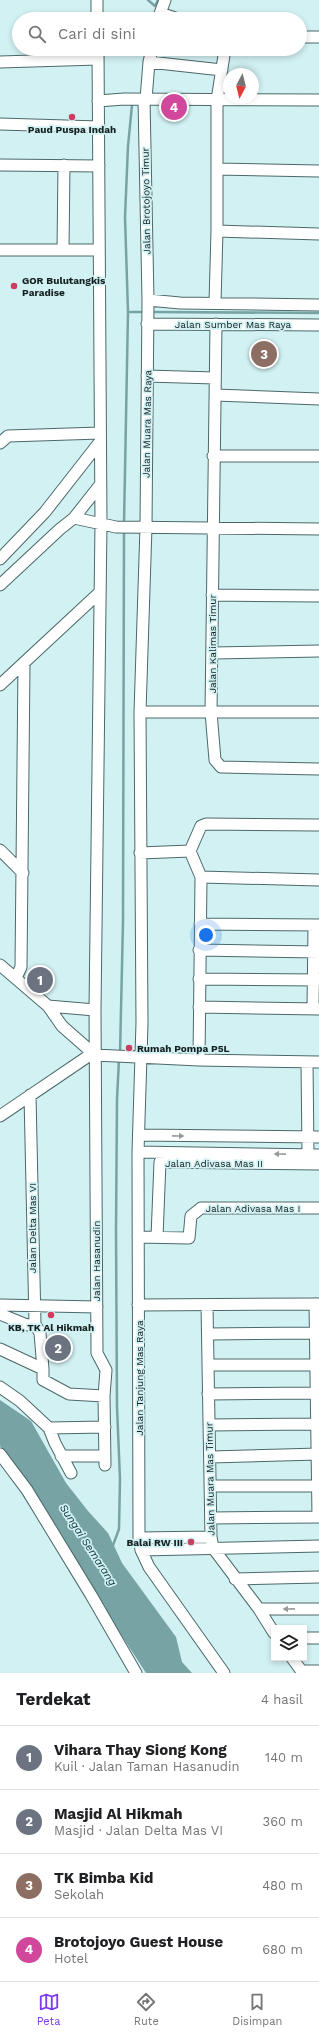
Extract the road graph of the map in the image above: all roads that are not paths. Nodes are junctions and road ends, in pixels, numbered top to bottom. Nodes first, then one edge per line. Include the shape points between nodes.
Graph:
1 (97, 0) edge
2 (165, 0) edge
3 (97, 12) edge
4 (160, 12) edge
5 (307, 37) edge
6 (319, 37) edge
7 (74, 56) edge
8 (98, 56) edge
9 (150, 56) edge
10 (224, 56) edge
11 (0, 62) edge
12 (149, 62) junction
13 (222, 70) junction
14 (142, 99) junction
15 (217, 100) junction
16 (319, 100) edge
17 (98, 101) junction
18 (0, 124) edge
19 (99, 127) junction
20 (0, 165) edge
21 (64, 166) junction
22 (99, 166) junction
23 (217, 169) junction
24 (319, 171) edge
25 (218, 232) junction
26 (319, 234) edge
27 (0, 250) edge
28 (63, 250) junction
29 (99, 250) junction
30 (148, 301) junction
31 (215, 303) junction
32 (319, 305) edge
33 (147, 323) junction
34 (216, 324) junction
35 (319, 324) edge
36 (147, 376) junction
37 (215, 378) junction
38 (215, 395) junction
39 (319, 399) edge
40 (100, 438) junction
41 (0, 443) edge
42 (213, 456) junction
43 (319, 456) edge
44 (100, 485) junction
45 (74, 518) junction
46 (101, 523) junction
47 (140, 527) junction
48 (213, 528) junction
49 (319, 529) edge
50 (0, 559) edge
51 (0, 585) edge
52 (100, 592) junction
53 (212, 595) junction
54 (319, 596) edge
55 (319, 651) edge
56 (212, 653) junction
57 (24, 664) junction
58 (0, 685) edge
59 (140, 712) junction
60 (211, 712) junction
61 (319, 712) edge
62 (319, 769) edge
63 (319, 825) edge
64 (0, 850) edge
65 (190, 851) junction
66 (140, 853) junction
67 (23, 873) junction
68 (201, 878) junction
69 (319, 880) edge
70 (200, 924) junction
71 (316, 925) edge
72 (199, 950) junction
73 (316, 952) edge
74 (0, 965) edge
75 (16, 978) junction
76 (199, 979) junction
77 (316, 980) edge
78 (48, 1006) junction
79 (199, 1007) junction
80 (316, 1009) edge
81 (95, 1010) junction
82 (93, 1056) junction
83 (138, 1057) junction
84 (199, 1060) junction
85 (307, 1062) junction
86 (319, 1062) edge
87 (30, 1095) junction
88 (0, 1116) edge
89 (139, 1135) junction
90 (307, 1137) junction
91 (319, 1137) edge
92 (138, 1152) junction
93 (314, 1154) edge
94 (319, 1164) edge
95 (319, 1208) edge
96 (138, 1237) junction
97 (157, 1237) junction
98 (317, 1304) edge
99 (0, 1305) edge
100 (138, 1305) junction
101 (207, 1305) junction
102 (34, 1306) junction
103 (96, 1307) junction
104 (0, 1314) edge
105 (35, 1324) junction
106 (317, 1333) edge
107 (208, 1334) junction
108 (0, 1349) edge
109 (317, 1365) edge
110 (208, 1366) junction
111 (43, 1369) junction
112 (0, 1387) edge
113 (317, 1393) edge
114 (208, 1394) junction
115 (104, 1396) junction
116 (318, 1424) edge
117 (209, 1425) junction
118 (105, 1427) junction
119 (49, 1428) junction
120 (0, 1454) edge
121 (318, 1454) edge
122 (61, 1456) junction
123 (211, 1457) junction
124 (71, 1473) dead end
125 (211, 1486) junction
126 (318, 1486) edge
127 (318, 1517) edge
128 (211, 1518) junction
129 (139, 1538) junction
130 (212, 1542) junction
131 (319, 1546) edge
132 (141, 1550) junction
133 (319, 1578) edge
134 (235, 1579) junction
135 (260, 1609) junction
136 (319, 1609) edge
137 (271, 1628) edge
138 (307, 1638) edge
139 (319, 1638) edge
140 (294, 1661) edge
141 (319, 1671) edge
142 (303, 1672) edge
143 (136, 1673) edge
144 (224, 1673) edge

1 - 3 street
2 - 4 street
5 - 6 street
7 - 11 street
8 - 17 street, Jalan Hasanudin
9 - 12 street, Jalan Brotojoyo Timur
10 - 13 street
12 - 13 street
12 - 14 street, Jalan Brotojoyo Timur
13 - 15 street
14 - 15 street
14 - 17 street
14 - 30 street, Jalan Brotojoyo Timur
15 - 16 street
15 - 23 street
17 - 19 street, Jalan Hasanudin
18 - 19 street
19 - 22 street, Jalan Hasanudin
20 - 21 street
21 - 22 street
21 - 28 street
22 - 29 street, Jalan Hasanudin
23 - 24 street
23 - 25 street
25 - 26 street
25 - 31 street
27 - 28 street
28 - 29 street
29 - 40 street, Jalan Hasanudin
30 - 31 street, Jalan Sumber Mas Raya
30 - 33 street, Jalan Brotojoyo Timur
31 - 32 street, Jalan Sumber Mas Raya
33 - 34 street, Jalan Sumber Mas Raya
33 - 36 street, Jalan Muara Mas Raya
34 - 35 street, Jalan Sumber Mas Raya
34 - 37 street, Jalan Kalimas Timur
36 - 37 street
36 - 47 street, Jalan Muara Mas Raya
37 - 38 street, Jalan Kalimas Timur
38 - 39 street
38 - 42 street, Jalan Kalimas Timur
40 - 41 street via 8,436
40 - 44 street, Jalan Hasanudin
40 - 50 street via 45,512
42 - 43 street
42 - 48 street, Jalan Kalimas Timur
44 - 45 street
44 - 46 street, Jalan Hasanudin
45 - 46 street
45 - 51 street
46 - 47 street via 116,527
46 - 52 street, Jalan Hasanudin
47 - 48 street
47 - 59 street, Jalan Muara Mas Raya
48 - 49 street
48 - 53 street, Jalan Kalimas Timur
52 - 57 street
52 - 81 street, Jalan Hasanudin
53 - 54 street
53 - 56 street, Jalan Kalimas Timur
55 - 56 street
56 - 60 street, Jalan Kalimas Timur
57 - 58 street
57 - 67 street
59 - 60 street
59 - 66 street, Jalan Muara Mas Raya
60 - 61 street
60 - 62 street, Jalan Kalimas Timur via 215,760 221,767
63 - 65 street via 206,824 201,826
64 - 67 street
65 - 66 street
65 - 68 street
66 - 83 street, Jalan Tanjung Mas Raya via 142,1022
67 - 75 street via 21,967
68 - 69 street
68 - 70 street
70 - 71 street
70 - 72 street
71 - 73 street
72 - 73 street
72 - 76 street
73 - 77 street
74 - 75 street
75 - 78 street
76 - 77 street
76 - 79 street
77 - 80 street
78 - 81 street
78 - 82 street via 62,1026
79 - 80 street
79 - 84 street
81 - 82 street, Jalan Hasanudin
82 - 83 street
82 - 87 street
82 - 103 street, Jalan Hasanudin
83 - 84 street
83 - 89 street, Jalan Tanjung Mas Raya
84 - 85 street
85 - 86 street
85 - 90 street
87 - 88 street
87 - 102 street, Jalan Delta Mas VI
89 -> 90 street
89 - 92 street, Jalan Tanjung Mas Raya
90 - 91 street
90 - 93 street
93 -> 92 street
92 - 96 street, Jalan Tanjung Mas Raya
94 - 97 street, Jalan Adivasa Mas II via 160,1162
95 - 97 street, Jalan Adivasa Mas I via 201,1208 191,1216 189,1238
96 - 97 street, Jalan Adivasa Mas I
96 - 100 street, Jalan Tanjung Mas Raya
98 - 101 street
98 - 106 street
99 - 102 street
100 - 101 street
100 - 129 street, Jalan Tanjung Mas Raya
101 - 107 street, Jalan Muara Mas Timur
102 - 103 street
102 - 105 street, Jalan Delta Mas VI
103 - 115 street, Jalan Hasanudin via 97,1353 106,1370
104 - 105 street via 27,1325
105 - 111 street, Jalan Delta Mas VI via 40,1333
106 - 107 street
106 - 109 street
107 - 110 street, Jalan Muara Mas Timur
108 - 111 street
109 - 110 street
109 - 113 street
110 - 114 street, Jalan Muara Mas Timur
111 - 115 street via 43,1380 65,1392
112 - 119 street via 20,1401
113 - 114 street
113 - 116 street
114 - 117 street, Jalan Muara Mas Timur
115 - 118 street, Jalan Hasanudin
116 - 117 street
116 - 121 street
117 - 123 street, Jalan Muara Mas Timur
118 - 119 street
118 - 122 street, Jalan Hasanudin via 105,1460
119 - 122 street
120 - 143 street via 27,1490
121 - 123 street
121 - 126 street
122 - 124 street
123 - 125 street, Jalan Muara Mas Timur
125 - 126 street
125 - 128 street, Jalan Muara Mas Timur
126 - 127 street
127 - 128 street
128 - 130 street, Jalan Muara Mas Timur
129 - 130 street
129 - 132 street, Jalan Tanjung Mas Raya
130 - 131 street
130 - 132 street
130 - 134 street, Jalan Muara Mas Timur
132 - 144 street, Jalan Tanjung Mas Raya via 149,1567
133 - 134 street
134 - 135 street, Jalan Muara Mas Timur
136 -> 135 street
135 - 137 street, Jalan Muara Mas Timur
138 - 139 street
140 - 142 street
141 - 142 street

